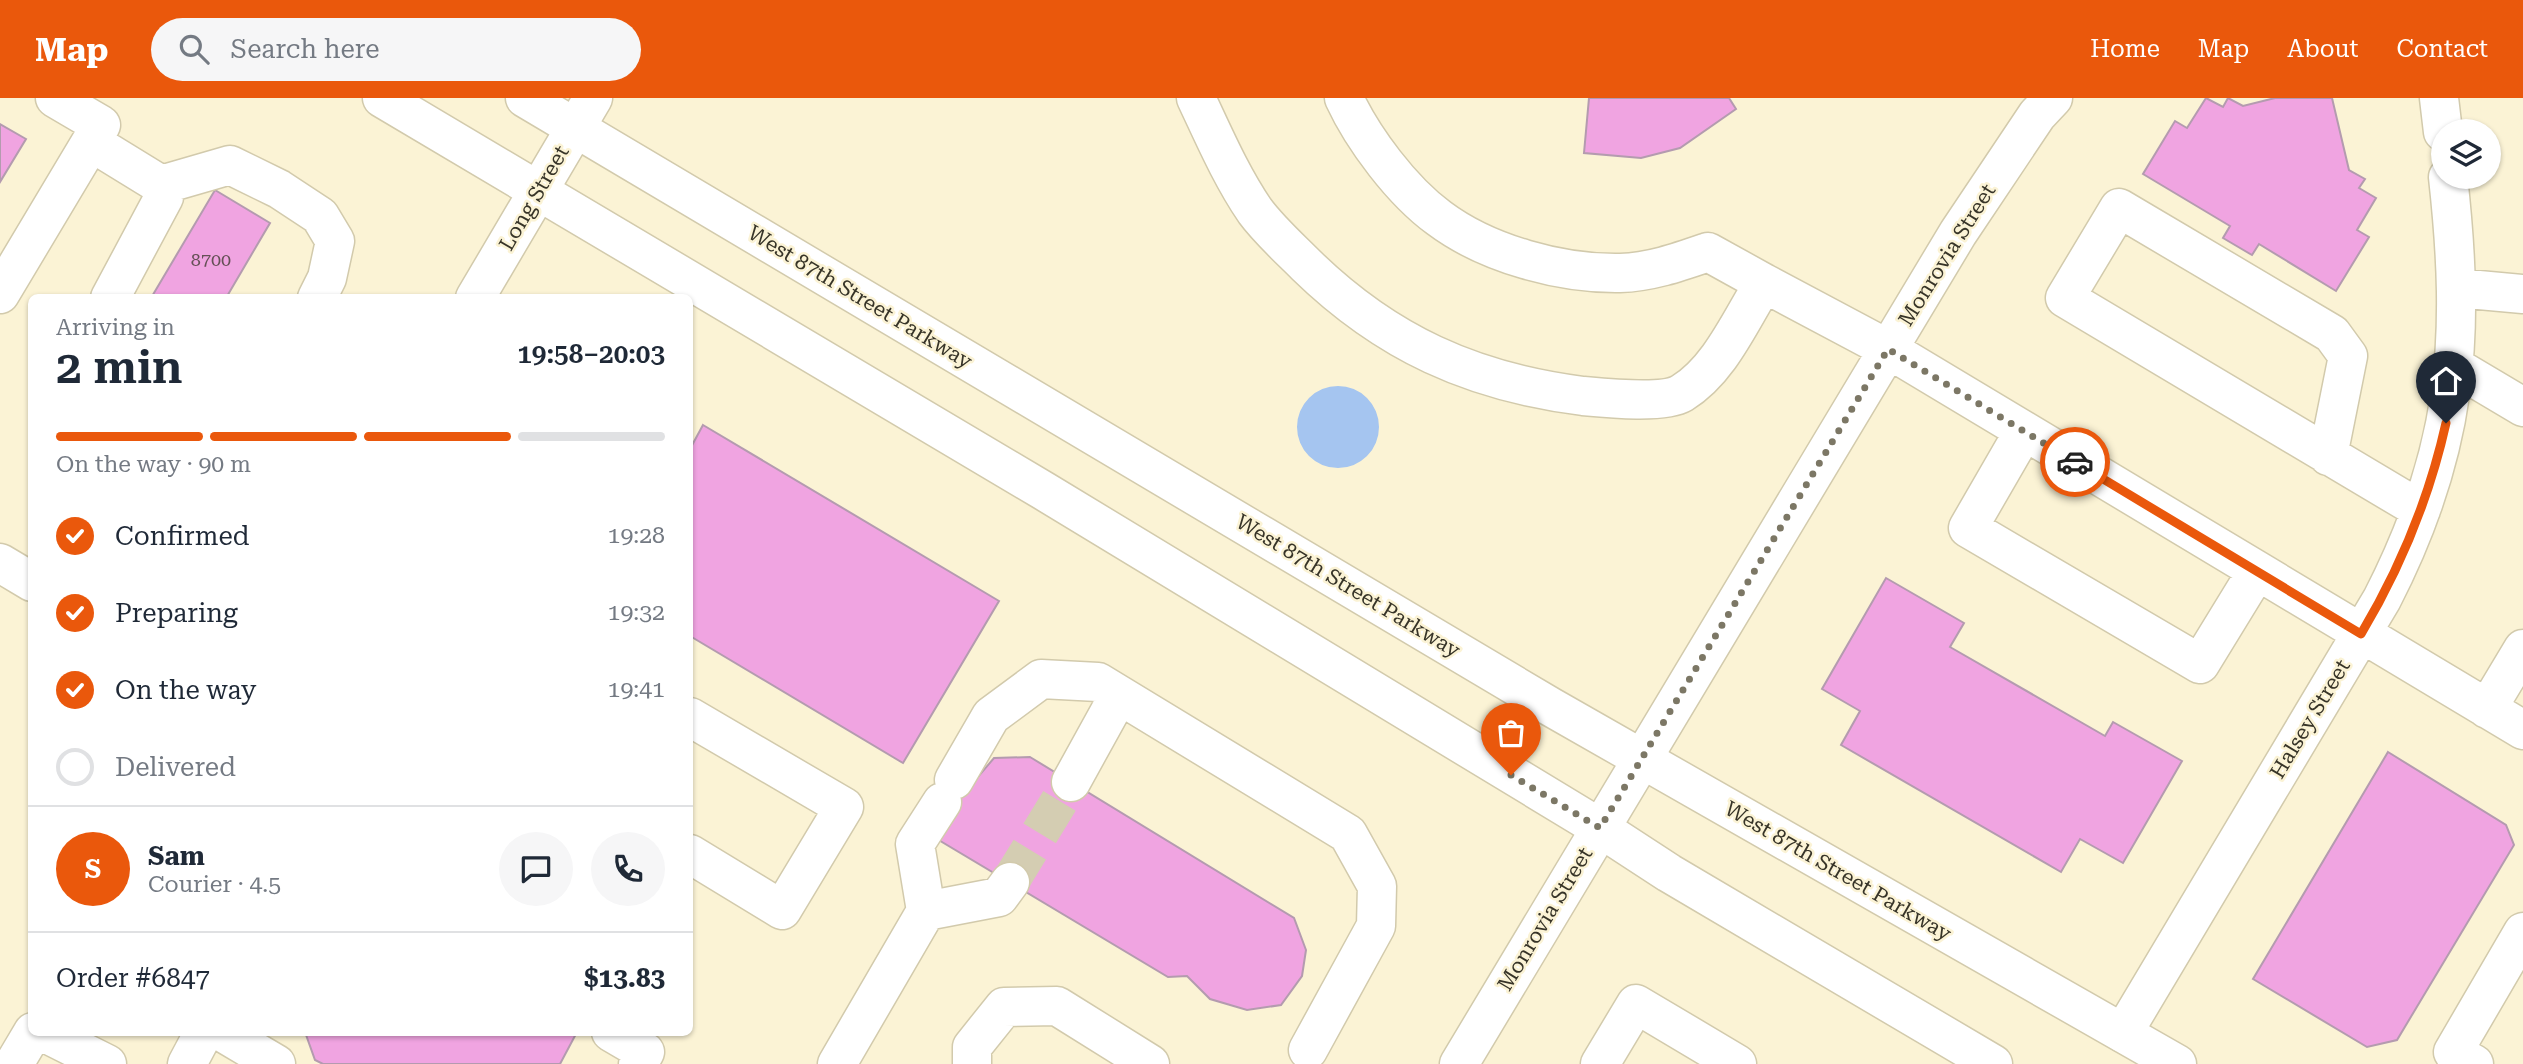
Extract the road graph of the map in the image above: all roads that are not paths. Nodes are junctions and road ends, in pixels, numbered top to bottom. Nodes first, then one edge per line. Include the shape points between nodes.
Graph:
1 (55, 98) edge
2 (382, 98) edge
3 (525, 98) edge
4 (1196, 98) edge
5 (1344, 98) edge
6 (2053, 98) edge
7 (2439, 98) edge
8 (584, 113) edge
9 (2441, 119) edge
10 (91, 142) junction
11 (161, 185) junction
12 (2449, 189) edge
13 (538, 190) junction
14 (1764, 283) junction
15 (322, 288) edge
16 (2457, 288) junction
17 (0, 294) edge
18 (112, 294) edge
19 (477, 294) edge
20 (2523, 294) edge
21 (1888, 349) junction
22 (2454, 366) junction
23 (2523, 407) edge
24 (2024, 431) junction
25 (2328, 456) junction
26 (2421, 510) junction
27 (0, 563) edge
28 (2257, 571) junction
29 (28, 580) edge
30 (2361, 634) junction
31 (2523, 649) edge
32 (1119, 695) junction
33 (2487, 709) junction
34 (693, 719) edge
35 (2523, 730) edge
36 (1642, 758) junction
37 (1071, 782) tunnel mouth
38 (1600, 828) junction
39 (693, 856) edge
40 (1010, 882) tunnel mouth
41 (926, 911) junction
42 (2523, 932) edge
43 (2123, 1033) junction
44 (31, 1036) edge
45 (51, 1036) edge
46 (202, 1036) edge
47 (229, 1036) edge
48 (618, 1036) edge
49 (1313, 1059) edge
50 (14, 1064) edge
51 (107, 1064) edge
52 (187, 1064) edge
53 (276, 1064) edge
54 (638, 1064) edge
55 (837, 1064) edge
56 (972, 1064) edge
57 (1150, 1064) edge
58 (1459, 1064) edge
59 (1600, 1064) edge
60 (1737, 1064) edge
61 (1993, 1064) edge
62 (2177, 1064) edge
63 (2474, 1064) edge

1 - 10 main road via 101,125
2 - 13 main road
3 - 8 main road, West 87th Street Parkway
4 - 14 main road via 1256,212 1295,254 1340,298 1393,336 1465,370 1540,391 1619,400 1679,395 1701,379 1718,357
5 - 14 main road via 1393,173 1439,218 1508,254 1568,270 1622,273 1666,267 1708,252
6 - 21 main road, Monrovia Street via 1958,233
7 - 9 main road
8 - 13 main road, Long Street
8 - 36 main road, West 87th Street Parkway
10 - 11 main road
10 - 17 main road
11 - 15 main road via 229,164 279,189 320,216 335,241
11 - 18 main road via 164,197
12 - 16 main road, Halsey Street
13 - 19 main road, Long Street
13 - 38 main road
14 - 21 main road
16 - 20 main road
16 - 22 main road, Halsey Street
21 - 24 main road
21 - 36 main road, Monrovia Street
22 - 23 main road
22 - 26 main road, Halsey Street via 2435,474
24 - 28 main road
24 - 28 main road via 1968,528 2200,664
25 - 25 main road via 2065,298 2119,208 2332,334 2348,356
25 - 26 main road
26 - 30 main road, Halsey Street via 2407,550
27 - 29 main road
28 - 30 main road
30 - 33 main road
30 - 43 main road, Halsey Street
31 - 33 main road
32 - 37 main road
32 - 41 main road via 1098,682 1041,679 991,716 915,844
32 - 49 main road via 1348,834 1377,886 1376,926
33 - 35 main road
34 - 39 main road via 844,807 782,910
36 - 38 main road, Monrovia Street
36 - 43 main road, West 87th Street Parkway
38 - 58 main road, Monrovia Street
38 - 61 main road
40 - 41 main road via 999,897
41 - 55 main road
42 - 63 main road via 2454,1052
43 - 62 main road, West 87th Street Parkway
44 - 50 main road
45 - 51 main road
46 - 52 main road
47 - 53 main road
48 - 54 main road via 645,1052
56 - 57 main road via 972,1047 1004,1007 1058,1006
59 - 60 main road via 1636,1004

